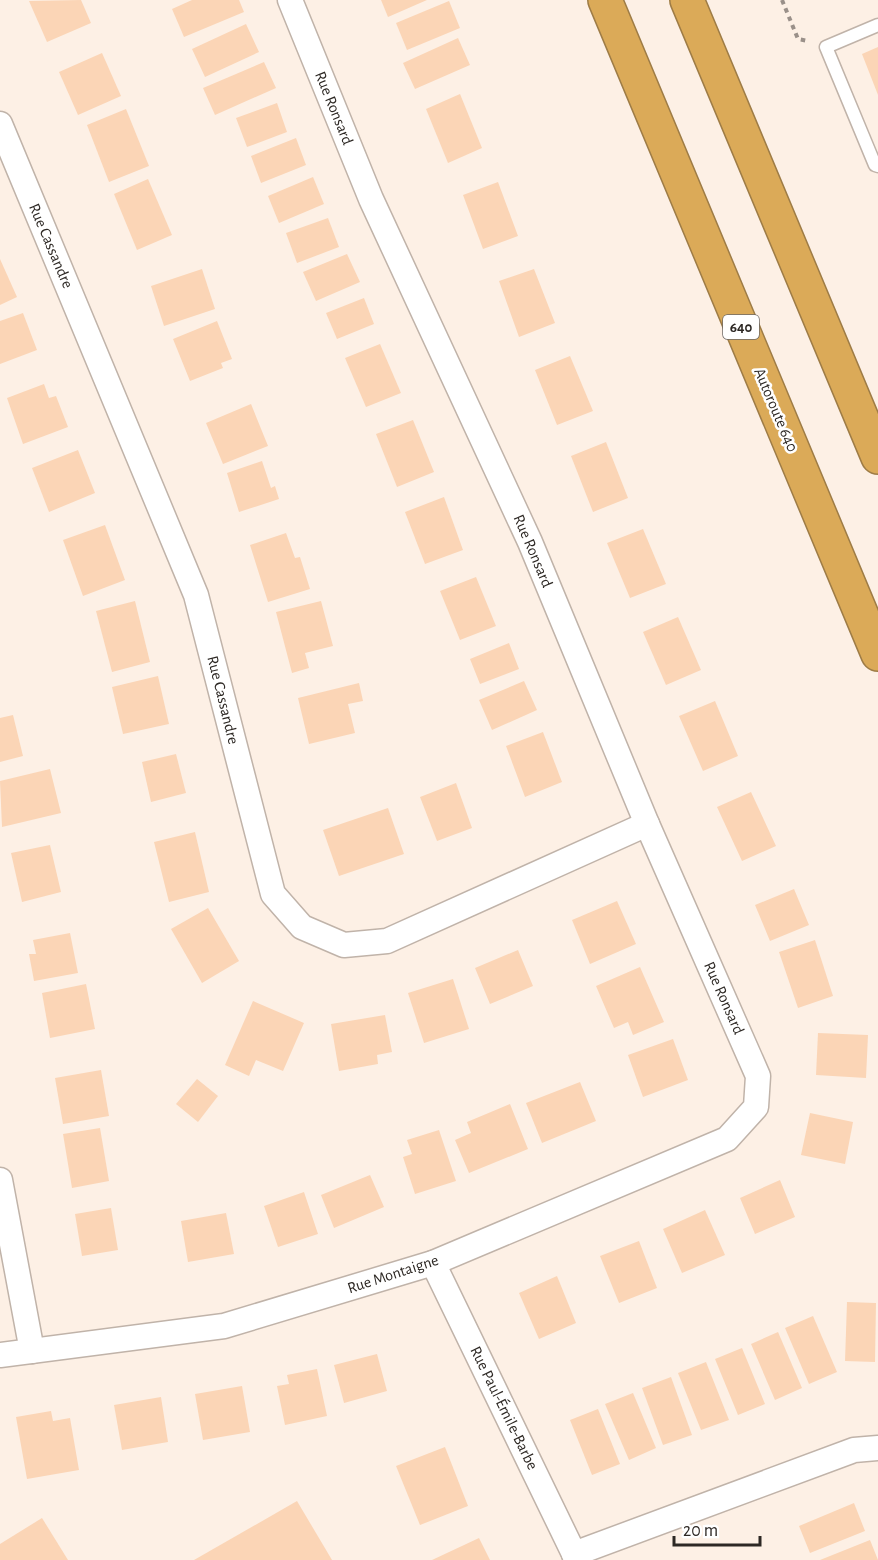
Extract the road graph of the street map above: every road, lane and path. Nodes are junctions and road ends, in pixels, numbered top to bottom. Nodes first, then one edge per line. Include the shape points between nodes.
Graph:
1 (291, 0) edge
2 (605, 0) edge
3 (687, 0) edge
4 (782, 0) edge
5 (878, 25) edge
6 (826, 47) junction
7 (0, 124) edge
8 (878, 166) edge
9 (878, 457) edge
10 (878, 654) edge
11 (647, 824) junction
12 (756, 1107) joint
13 (0, 1180) edge
14 (433, 1263) junction
15 (32, 1352) junction
16 (0, 1355) edge
17 (878, 1448) edge
18 (575, 1557) edge

1 - 11 street, Rue Ronsard via 371,199 530,542
2 - 10 highway, Autoroute 640 / 640
3 - 9 highway
4 - 6 path via 798,39
5 - 6 lane
6 - 8 lane
7 - 11 street, Rue Cassandre via 196,595 273,894 302,927 344,945 387,941
11 - 12 street, Rue Ronsard via 758,1076
12 - 14 street, Rue Montaigne via 727,1139
13 - 15 street
14 - 15 street, Rue Montaigne via 224,1326
14 - 18 street, Rue Paul-Émile-Barbe
15 - 16 street, Rue Montaigne
17 - 18 street, Rue Paul-Émile-Barbe via 854,1450

